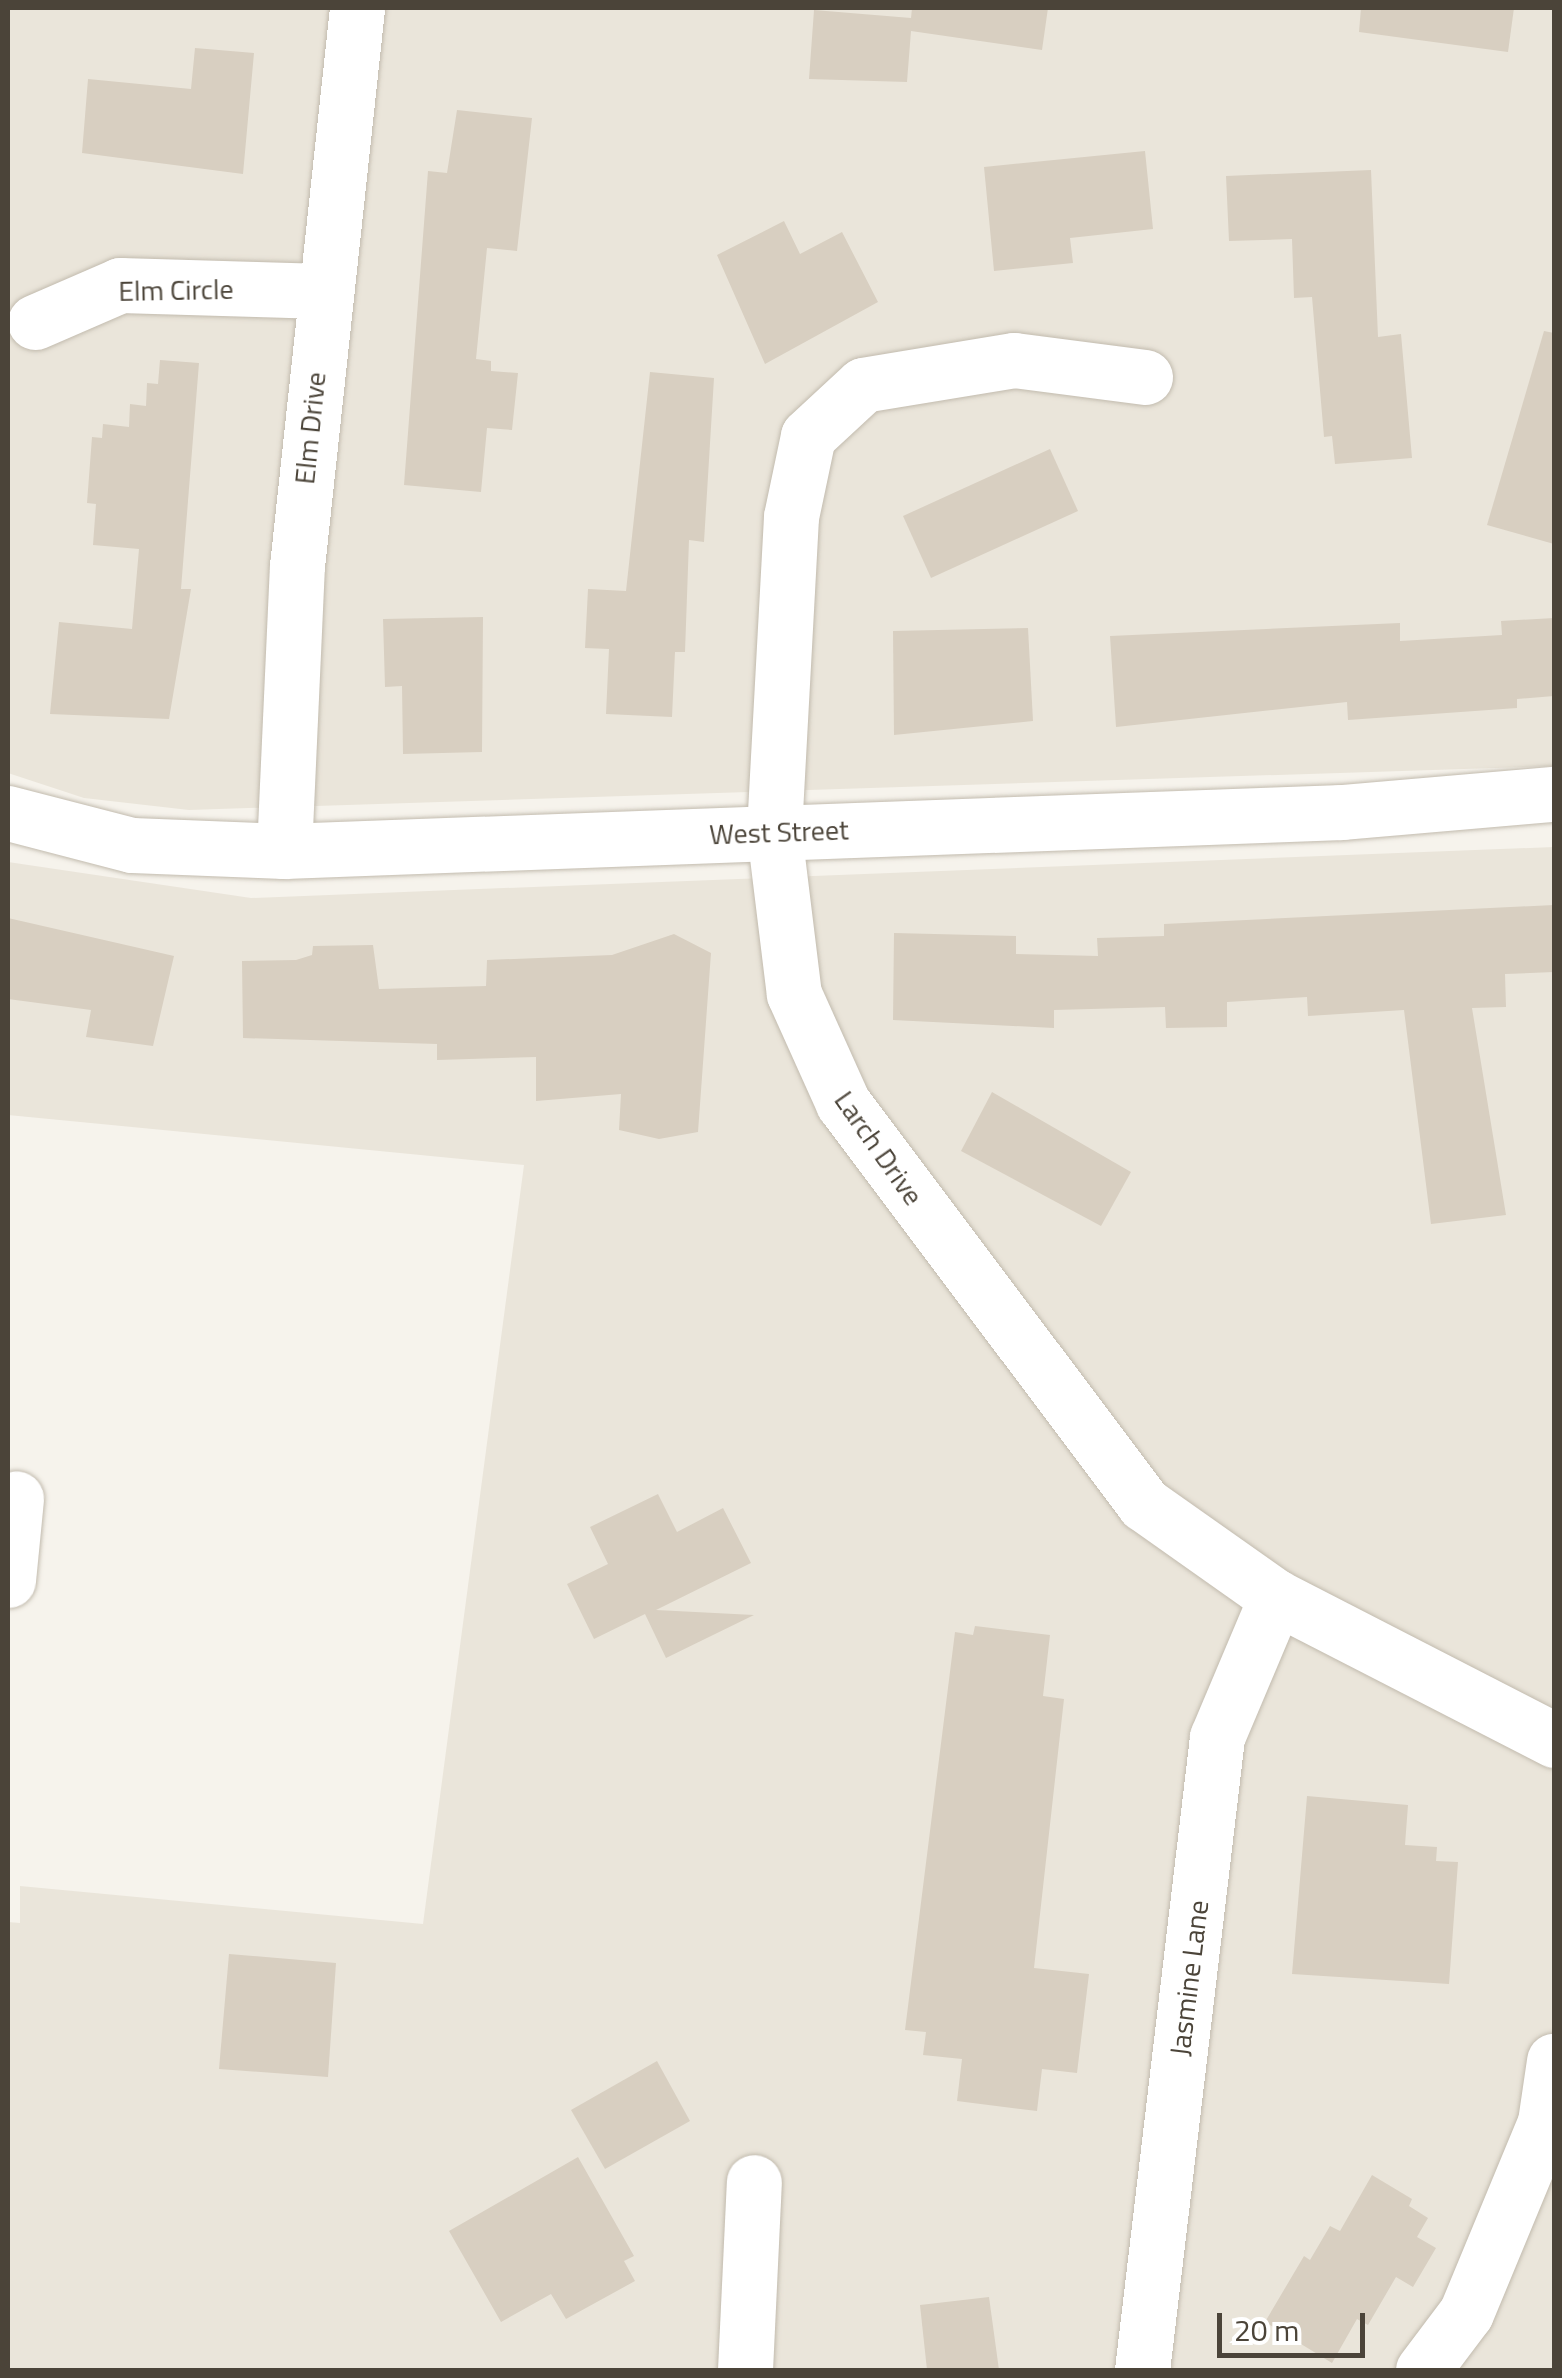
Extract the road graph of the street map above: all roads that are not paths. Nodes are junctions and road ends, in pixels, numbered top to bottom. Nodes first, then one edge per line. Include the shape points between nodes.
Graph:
1 (356, 8) edge
2 (324, 290) junction
3 (34, 322) dead end
4 (1145, 377) dead end
5 (1554, 794) edge
6 (8, 813) edge
7 (774, 832) junction
8 (284, 851) junction
9 (16, 1498) dead end
10 (8, 1580) edge
11 (1276, 1598) junction
12 (1554, 1740) edge
13 (1554, 2061) edge
14 (754, 2182) dead end
15 (745, 2370) edge
16 (1142, 2370) edge
17 (1422, 2370) edge

1 - 2 street, Elm Drive
2 - 3 street, Elm Circle via 120,285
2 - 8 street, Elm Drive via 296,566
4 - 7 street, Larch Drive via 1014,360 863,385 808,436 791,517
5 - 7 street, West Street via 1342,812
6 - 8 street, West Street via 132,845
7 - 8 street, West Street
7 - 11 street, Larch Drive via 794,994 843,1104 1144,1504
9 - 10 street
11 - 12 street, Larch Drive
11 - 16 street, Jasmine Lane via 1217,1737
13 - 17 street via 1545,2122 1466,2313
14 - 15 street

